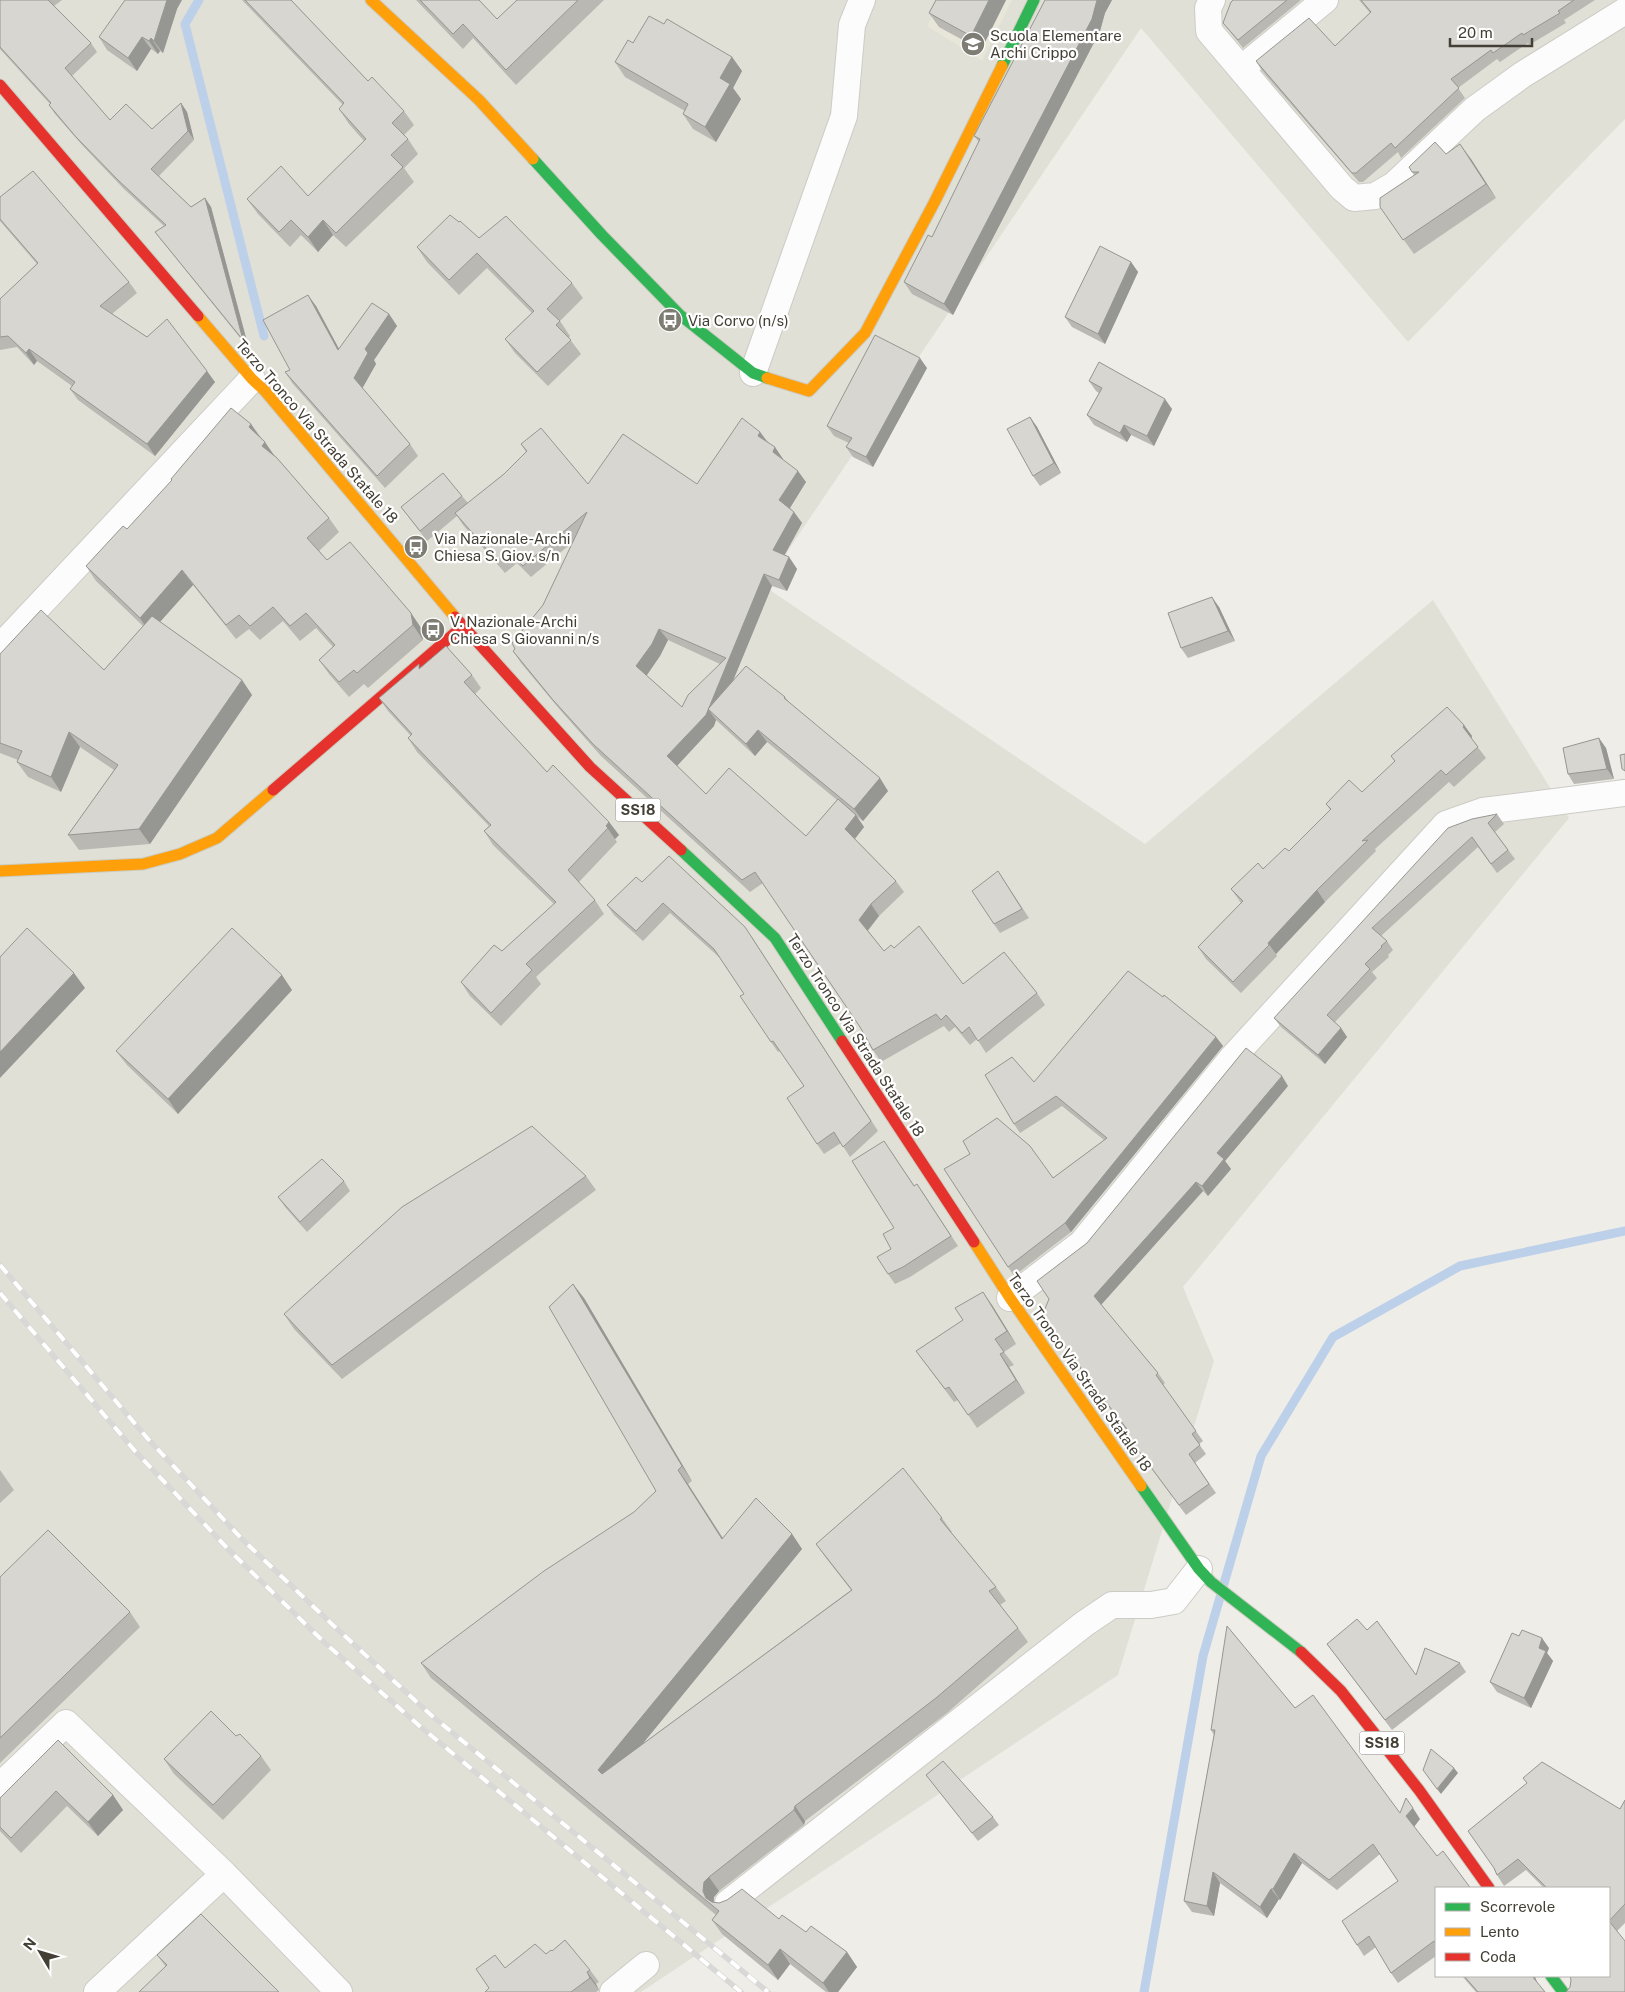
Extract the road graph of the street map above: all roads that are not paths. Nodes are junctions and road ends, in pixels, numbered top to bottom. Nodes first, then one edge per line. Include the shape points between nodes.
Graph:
1 (370, 0) edge
2 (862, 0) edge
3 (1034, 0) edge
4 (1212, 0) edge
5 (1325, 0) edge
6 (1625, 11) edge
7 (1241, 69) junction
8 (0, 85) edge
9 (752, 373) junction
10 (252, 379) junction
11 (463, 626) junction
12 (0, 647) edge
13 (1625, 793) edge
14 (0, 871) edge
15 (1010, 1298) junction
16 (1205, 1576) junction
17 (0, 1786) edge
18 (224, 1874) junction
19 (1488, 1887) edge
20 (728, 1903) edge
21 (646, 1965) dead end
22 (1552, 1977) edge
23 (97, 1992) edge
24 (339, 1992) edge
25 (613, 1992) edge
26 (1563, 1992) edge

1 - 9 main road via 479,100 602,235 680,314
2 - 9 street via 852,25 844,116
3 - 9 main road via 866,333 810,391
4 - 7 street via 1208,8 1209,31
5 - 7 street
6 - 7 street via 1522,75 1475,109 1394,185 1375,196 1354,198 1342,188
8 - 10 main road, Terzo Tronco Via Strada Statale 18 / SS18
10 - 11 main road, Terzo Tronco Via Strada Statale 18 / SS18
10 - 12 street
11 - 14 main road via 217,838 180,854 143,864
11 - 15 main road, Terzo Tronco Via Strada Statale 18 / SS18 via 590,767 775,938
13 - 15 street via 1483,811 1446,824 1234,1057 1082,1243
15 - 16 main road, Terzo Tronco Via Strada Statale 18 / SS18
16 - 19 main road, Terzo Tronco Via Strada Statale 18 / SS18 via 1294,1645 1341,1691 1419,1790
16 - 20 street via 1174,1601 1151,1605 1112,1605 1098,1614
17 - 18 street via 66,1723
18 - 23 street
18 - 24 street
21 - 25 street
22 - 26 main road

